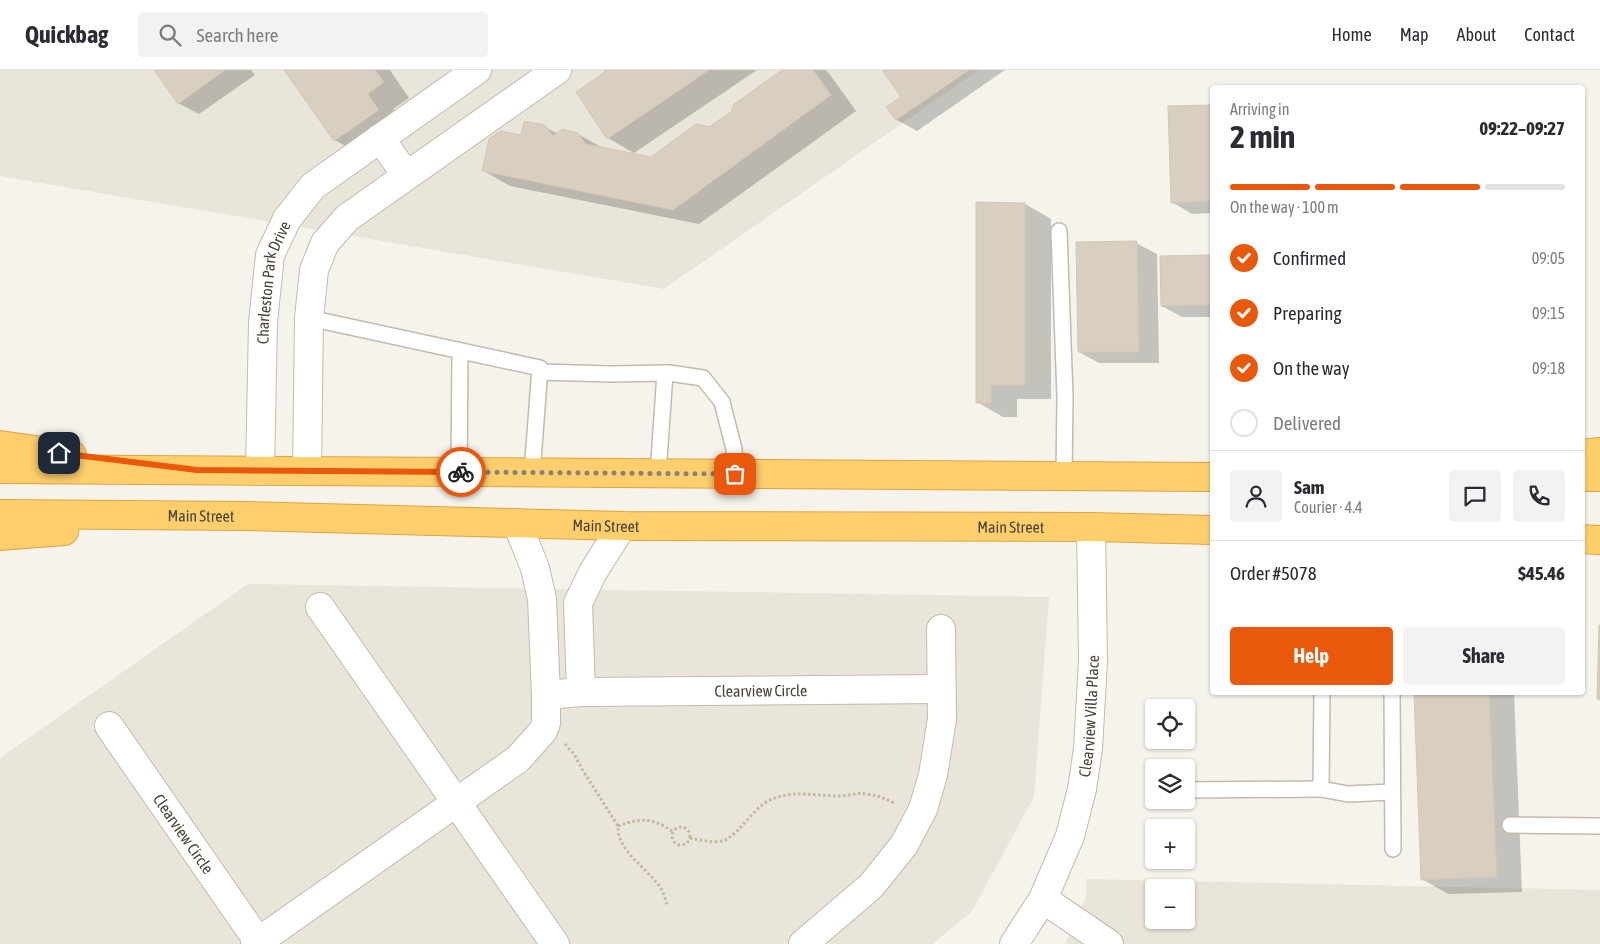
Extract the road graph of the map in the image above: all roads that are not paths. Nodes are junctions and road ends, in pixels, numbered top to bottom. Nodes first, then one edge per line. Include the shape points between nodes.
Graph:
1 (477, 70) edge
2 (556, 70) edge
3 (380, 138) junction
4 (406, 175) junction
5 (1059, 230) dead end
6 (309, 318) junction
7 (460, 351) junction
8 (540, 372) junction
9 (665, 373) junction
10 (0, 446) edge
11 (1600, 452) edge
12 (1585, 454) edge
13 (0, 469) edge
14 (197, 470) junction
15 (260, 471) junction
16 (307, 471) junction
17 (459, 472) junction
18 (532, 473) junction
19 (658, 474) junction
20 (735, 474) junction
21 (1064, 476) junction
22 (1210, 477) edge
23 (1585, 477) edge
24 (1600, 477) edge
25 (0, 514) edge
26 (247, 516) junction
27 (517, 523) junction
28 (622, 526) junction
29 (1091, 527) junction
30 (1210, 530) edge
31 (0, 536) edge
32 (1585, 539) edge
33 (1600, 540) edge
34 (320, 607) dead end
35 (579, 623) junction
36 (543, 628) junction
37 (941, 630) dead end
38 (941, 689) junction
39 (581, 692) junction
40 (546, 695) junction
41 (1322, 695) edge
42 (1392, 695) edge
43 (109, 726) dead end
44 (1321, 789) junction
45 (1195, 790) edge
46 (1392, 792) junction
47 (456, 802) junction
48 (1510, 825) dead end
49 (1600, 826) edge
50 (1393, 849) dead end
51 (1043, 899) junction
52 (1025, 940) edge
53 (258, 943) edge
54 (555, 944) edge
55 (803, 944) edge
56 (1109, 944) edge

1 - 3 street, Charleston Park Drive
2 - 4 street
3 - 4 street
3 - 15 street, Charleston Park Drive via 313,186 286,219 270,255 263,322
4 - 6 street via 347,218 325,243 314,270
5 - 21 lane via 1065,397
6 - 7 lane
6 - 16 street
7 - 8 lane via 540,368
7 - 17 lane
8 - 9 lane
8 - 18 lane
9 - 19 lane
9 - 20 lane via 703,378 722,402 734,449
10 - 14 highway
11 - 12 highway
13 - 14 highway
14 - 15 highway
15 - 16 highway
16 - 17 highway
17 - 18 highway
18 - 19 highway
19 - 20 highway
20 - 21 highway
21 - 22 highway
23 - 24 highway
25 - 26 highway, Main Street
26 - 27 highway, Main Street
26 - 31 highway
27 - 28 highway, Main Street
27 - 36 street via 535,568 542,600
28 - 29 highway, Main Street
28 - 35 street via 578,603
29 - 30 highway, Main Street
29 - 51 street, Clearview Villa Place via 1093,660 1088,749 1070,836
32 - 33 highway
34 - 47 street
35 - 36 street
35 - 39 street
36 - 40 street
37 - 38 street
38 - 39 street, Clearview Circle
38 - 55 street via 942,720 933,775 923,808 904,845 870,886
39 - 40 street, Clearview Circle
40 - 47 street, Clearview Circle via 543,732 518,759
41 - 44 lane
42 - 46 lane
43 - 53 street, Clearview Circle
44 - 45 lane
44 - 46 lane via 1348,794
46 - 50 lane
47 - 53 street, Clearview Circle
47 - 54 street
48 - 49 lane
51 - 52 street, Clearview Villa Place
51 - 56 street

